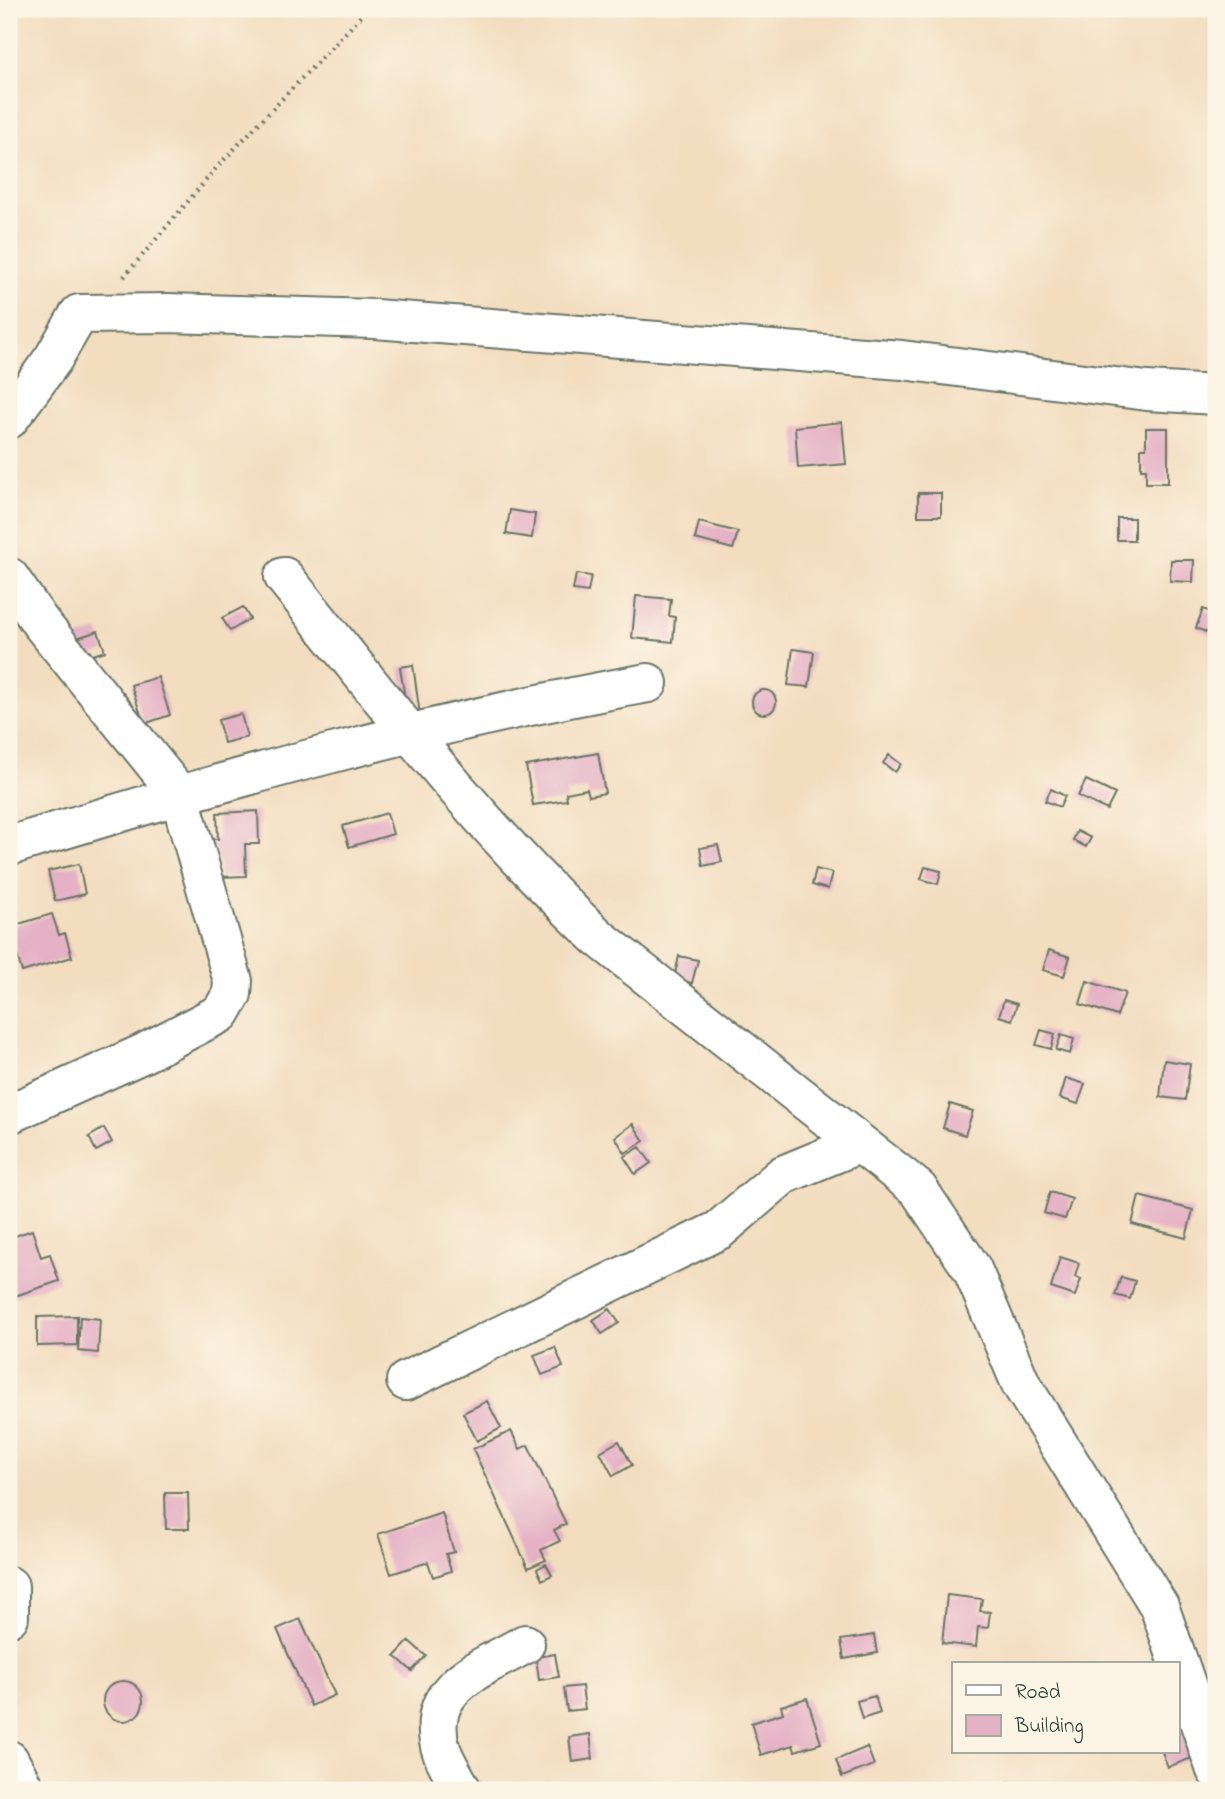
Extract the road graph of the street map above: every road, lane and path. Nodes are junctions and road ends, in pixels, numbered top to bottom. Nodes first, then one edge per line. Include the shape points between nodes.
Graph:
1 (368, 9) edge
2 (121, 281) dead end
3 (1216, 395) edge
4 (9, 419) edge
5 (9, 577) edge
6 (284, 577) dead end
7 (9, 628) edge
8 (48, 632) junction
9 (648, 683) dead end
10 (412, 735) junction
11 (179, 794) junction
12 (9, 846) edge
13 (9, 1114) edge
14 (858, 1144) junction
15 (406, 1381) dead end
16 (9, 1586) edge
17 (9, 1617) edge
18 (525, 1644) dead end
19 (1178, 1662) edge
20 (1180, 1666) edge
21 (9, 1760) edge
22 (1216, 1770) edge
23 (25, 1790) edge
24 (462, 1790) edge

1 - 2 path via 218,166
3 - 4 street via 1147,391 880,358 375,319 79,314
5 - 8 street
6 - 10 street
7 - 8 street
8 - 11 street
9 - 10 street
10 - 11 street
10 - 14 street via 557,900 598,939
11 - 12 street
11 - 13 street via 233,981 232,994 221,1013 142,1055
14 - 15 street via 783,1175 719,1230
14 - 19 street via 918,1189 972,1269 1021,1384 1159,1606
16 - 17 street
18 - 24 street via 450,1687 437,1713 440,1747
20 - 22 street
21 - 23 street

